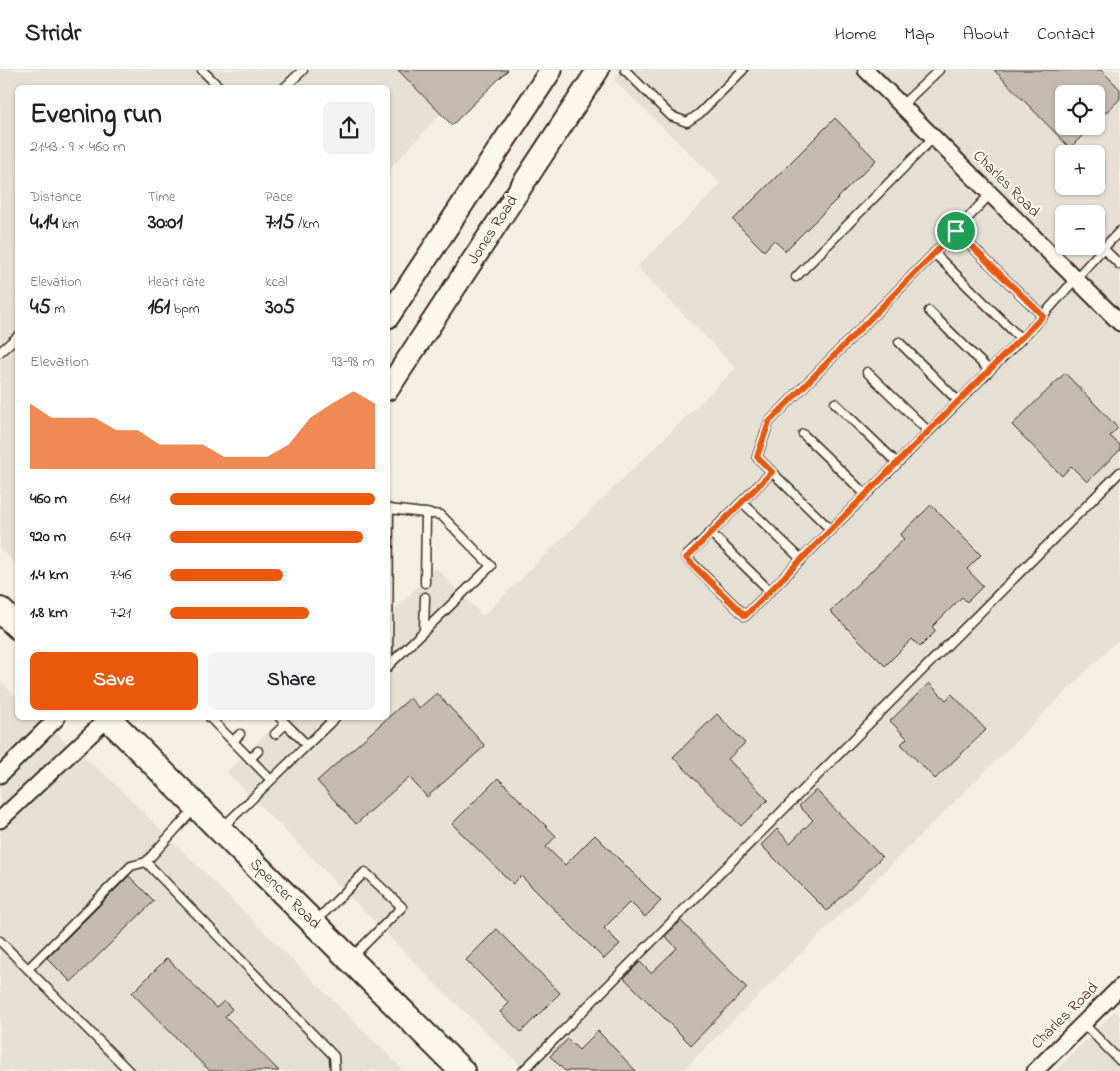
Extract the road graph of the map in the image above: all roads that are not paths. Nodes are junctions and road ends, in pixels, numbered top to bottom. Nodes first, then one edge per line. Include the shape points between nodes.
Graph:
1 (202, 70) edge
2 (303, 70) edge
3 (551, 70) edge
4 (598, 70) edge
5 (625, 70) edge
6 (743, 70) edge
7 (866, 70) edge
8 (940, 70) edge
9 (217, 85) edge
10 (287, 85) edge
11 (902, 105) junction
12 (934, 137) junction
13 (991, 193) junction
14 (956, 231) junction
15 (1120, 231) edge
16 (1105, 246) edge
17 (1105, 250) edge
18 (934, 253) junction
19 (1097, 255) edge
20 (1120, 265) edge
21 (796, 277) dead end
22 (1076, 280) junction
23 (929, 311) dead end
24 (390, 314) edge
25 (1043, 316) junction
26 (1120, 323) edge
27 (15, 339) edge
28 (1020, 339) junction
29 (899, 342) dead end
30 (0, 352) edge
31 (990, 370) junction
32 (867, 372) dead end
33 (390, 386) edge
34 (958, 401) junction
35 (835, 403) dead end
36 (928, 431) junction
37 (803, 434) dead end
38 (897, 463) junction
39 (772, 472) junction
40 (1120, 472) edge
41 (865, 494) junction
42 (742, 502) junction
43 (390, 508) edge
44 (426, 512) junction
45 (830, 529) junction
46 (711, 533) junction
47 (801, 558) junction
48 (425, 583) dead end
49 (770, 591) junction
50 (424, 597) dead end
51 (0, 610) edge
52 (15, 624) edge
53 (424, 630) junction
54 (390, 664) edge
55 (55, 720) edge
56 (106, 720) edge
57 (110, 720) edge
58 (212, 720) edge
59 (221, 720) edge
60 (333, 720) edge
61 (283, 721) edge
62 (216, 724) junction
63 (240, 734) dead end
64 (276, 734) dead end
65 (233, 741) junction
66 (307, 745) junction
67 (258, 752) dead end
68 (250, 759) junction
69 (0, 775) edge
70 (271, 780) junction
71 (197, 806) junction
72 (0, 820) edge
73 (220, 830) junction
74 (146, 862) junction
75 (314, 923) junction
76 (0, 941) edge
77 (350, 959) junction
78 (28, 969) junction
79 (1120, 987) edge
80 (1083, 1023) junction
81 (1120, 1061) edge
82 (129, 1071) edge
83 (335, 1071) edge
84 (462, 1071) edge
85 (523, 1071) edge
86 (1035, 1071) edge

1 - 9 lane
2 - 10 lane
3 - 24 main road
4 - 33 main road, Jones Road
5 - 6 lane via 671,116 687,122
7 - 11 street, Charles Road
8 - 11 lane
11 - 12 street, Charles Road
12 - 13 street, Charles Road
12 - 21 lane
13 - 14 lane
13 - 22 street, Charles Road
14 - 18 lane
14 - 25 lane
15 - 16 lane
17 - 20 lane
18 - 28 lane
18 - 39 lane via 769,422 757,457
19 - 22 lane
22 - 25 lane
22 - 26 street, Charles Road
23 - 31 lane
25 - 28 lane
27 - 30 lane
28 - 31 lane
29 - 34 lane
31 - 34 lane
32 - 36 lane
34 - 36 lane
35 - 38 lane
36 - 38 lane
37 - 41 lane
38 - 41 lane
39 - 42 lane
39 - 45 lane
40 - 85 lane
41 - 45 lane
42 - 46 lane
42 - 47 lane
43 - 44 lane
44 - 48 lane
44 - 53 lane via 441,515 491,566
45 - 47 lane
46 - 49 lane
46 - 49 lane via 686,558 738,610 745,616
47 - 49 lane
50 - 53 lane
51 - 52 main road
53 - 54 lane
55 - 69 street
56 - 72 street
57 - 71 main road, Spencer Road
58 - 62 lane
59 - 62 lane
60 - 66 lane
61 - 64 lane
61 - 66 lane
62 - 65 lane
63 - 65 lane
65 - 68 lane
66 - 70 lane
67 - 68 lane
68 - 70 lane
70 - 73 lane
71 - 73 main road, Spencer Road
71 - 74 lane
73 - 75 main road, Spencer Road
74 - 78 lane via 131,866
74 - 83 lane via 334,1056
75 - 77 main road, Spencer Road
75 - 77 lane via 365,872 402,907
76 - 78 lane
77 - 84 main road, Spencer Road
78 - 82 lane
79 - 80 street, Charles Road
80 - 81 lane
80 - 86 street, Charles Road

